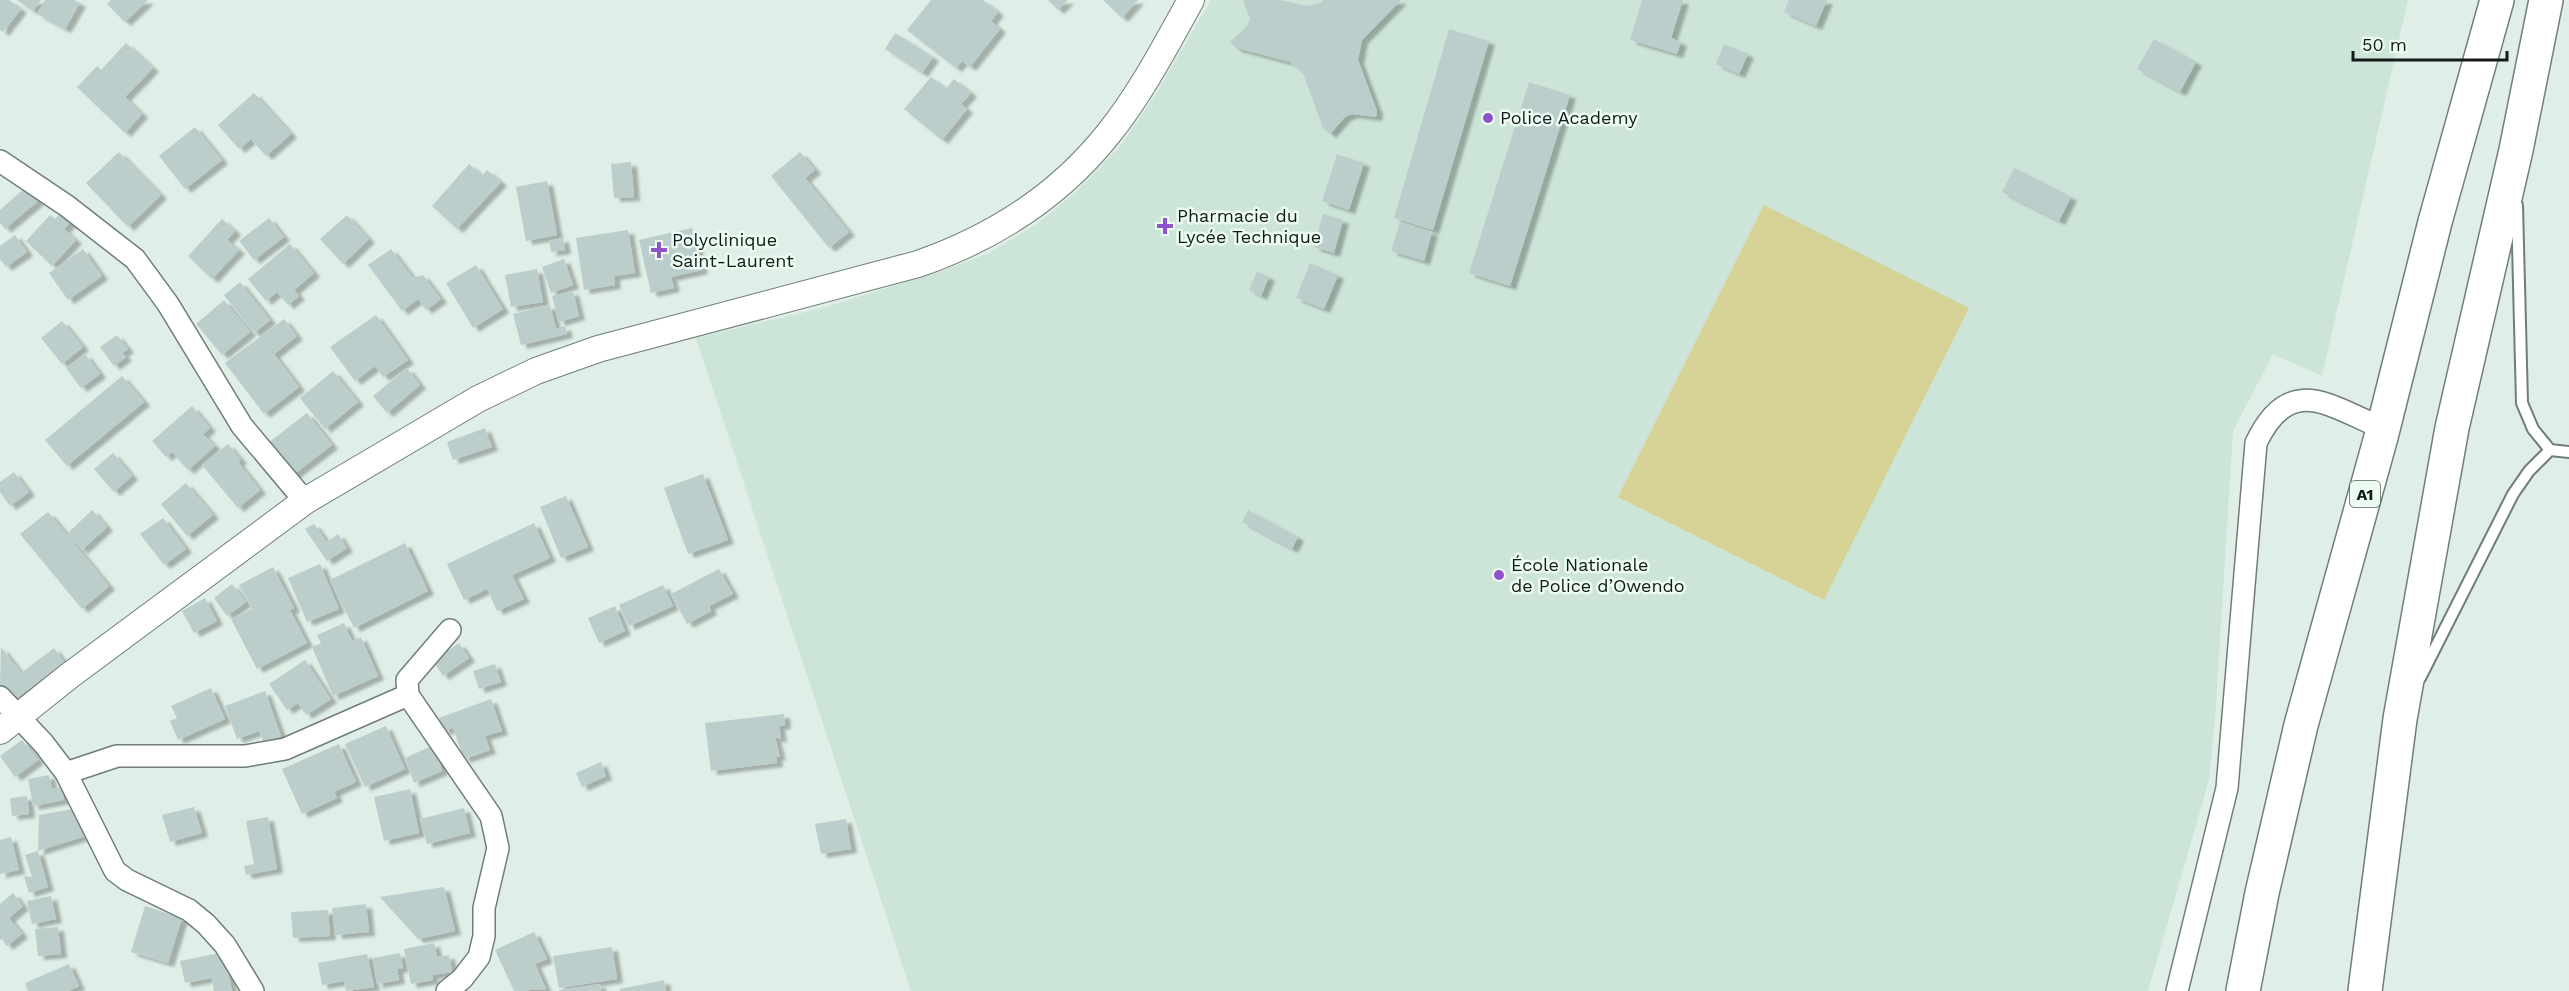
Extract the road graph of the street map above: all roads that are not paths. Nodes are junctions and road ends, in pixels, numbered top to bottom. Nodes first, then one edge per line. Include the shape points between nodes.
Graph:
1 (1191, 0) edge
2 (2497, 0) edge
3 (2546, 0) edge
4 (2516, 150) junction
5 (0, 161) edge
6 (2382, 428) junction
7 (2550, 450) junction
8 (2569, 452) edge
9 (305, 501) junction
10 (450, 630) dead end
11 (408, 695) junction
12 (0, 697) edge
13 (2400, 718) junction
14 (9, 724) edge
15 (66, 773) junction
16 (253, 991) edge
17 (447, 991) edge
18 (2177, 991) edge
19 (2243, 991) edge
20 (2365, 991) edge

1 - 9 street via 1110,132 1059,184 998,229 918,264 680,326 536,371 469,404
2 - 6 highway, A1
3 - 4 highway
4 - 7 lane via 2522,404 2533,429
4 - 13 highway via 2452,428
5 - 9 street via 135,259 168,304 242,426
6 - 18 street via 2316,400 2297,400 2282,407 2266,423 2256,443 2227,788
6 - 19 highway, A1 via 2301,725
7 - 8 lane
7 - 13 lane via 2513,494
9 - 14 street
10 - 11 street via 407,680
11 - 15 street via 285,749 245,756 117,756
11 - 17 street via 491,816 498,848 484,908 479,957
12 - 14 street
13 - 20 highway
14 - 15 street via 44,744
15 - 16 street via 115,871 189,910 206,924 225,945

